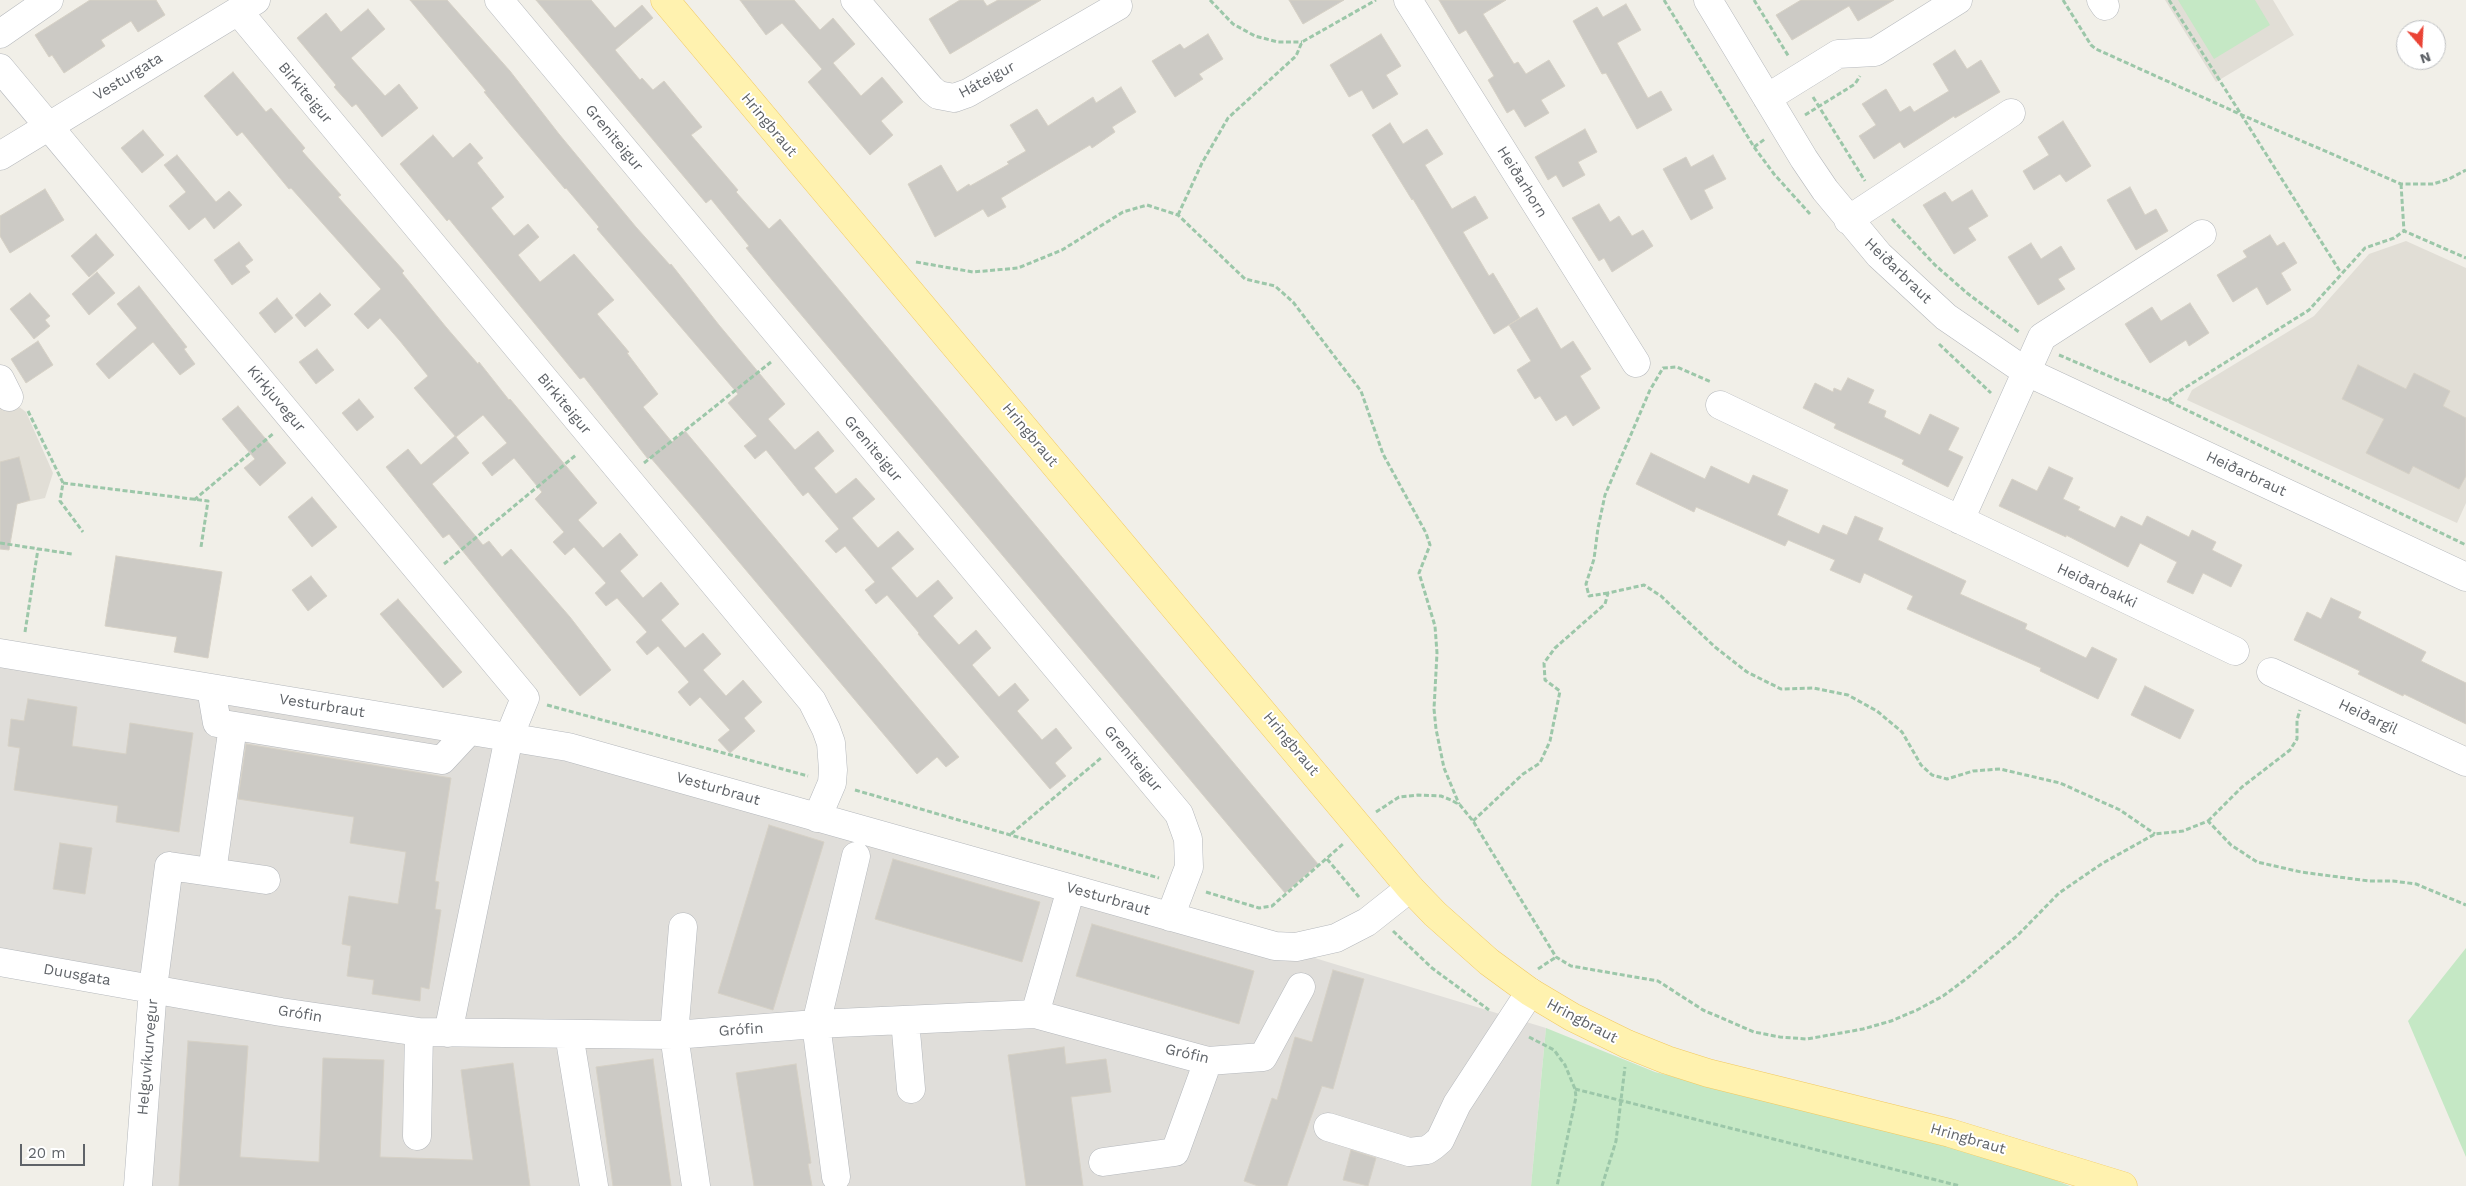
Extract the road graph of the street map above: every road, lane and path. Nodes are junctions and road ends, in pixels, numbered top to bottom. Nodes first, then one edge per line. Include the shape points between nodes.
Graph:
1 (49, 0) edge
2 (499, 0) edge
3 (665, 0) edge
4 (855, 0) edge
5 (1210, 0) edge
6 (1376, 0) edge
7 (1408, 0) edge
8 (1708, 0) edge
9 (1958, 0) edge
10 (2063, 0) edge
11 (2169, 0) edge
12 (247, 6) edge
13 (1118, 6) dead end
14 (0, 34) edge
15 (1302, 42) junction
16 (0, 68) edge
17 (1767, 98) junction
18 (2011, 113) dead end
19 (2242, 115) junction
20 (48, 126) junction
21 (0, 156) edge
22 (2466, 170) edge
23 (2401, 184) junction
24 (1178, 216) junction
25 (1848, 220) junction
26 (2404, 231) junction
27 (2202, 234) dead end
28 (2466, 258) edge
29 (2341, 274) junction
30 (895, 275) junction
31 (789, 348) junction
32 (1636, 363) dead end
33 (2025, 371) junction
34 (5, 388) edge
35 (2168, 401) dead end
36 (1720, 405) joint
37 (292, 419) junction
38 (594, 440) junction
39 (626, 478) junction
40 (63, 483) junction
41 (194, 500) junction
42 (1960, 520) junction
43 (83, 532) dead end
44 (0, 543) edge
45 (201, 547) dead end
46 (38, 549) junction
47 (72, 554) dead end
48 (2466, 577) edge
49 (425, 579) junction
50 (1608, 593) junction
51 (2235, 651) dead end
52 (11, 655) edge
53 (2271, 672) dead end
54 (210, 688) junction
55 (2324, 696) junction
56 (525, 698) junction
57 (233, 726) junction
58 (469, 731) junction
59 (509, 738) junction
60 (1119, 743) junction
61 (2466, 762) edge
62 (832, 783) junction
63 (1460, 805) junction
64 (817, 818) junction
65 (1473, 821) junction
66 (2208, 822) junction
67 (1361, 828) junction
68 (1011, 834) junction
69 (2155, 834) junction
70 (856, 856) dead end
71 (1327, 859) junction
72 (212, 872) junction
73 (266, 880) dead end
74 (1183, 885) junction
75 (1410, 888) junction
76 (1071, 889) junction
77 (2466, 905) edge
78 (1377, 915) junction
79 (1170, 917) junction
80 (683, 927) dead end
81 (0, 962) edge
82 (1301, 987) dead end
83 (154, 988) junction
84 (1530, 992) junction
85 (1035, 1014) junction
86 (905, 1020) junction
87 (816, 1024) junction
88 (1509, 1024) junction
89 (419, 1032) junction
90 (448, 1033) junction
91 (569, 1034) junction
92 (674, 1035) junction
93 (1627, 1044) junction
94 (1208, 1061) junction
95 (911, 1089) dead end
96 (1575, 1089) junction
97 (1621, 1100) junction
98 (1328, 1127) dead end
99 (417, 1136) dead end
100 (1103, 1162) dead end
101 (836, 1177) dead end
102 (138, 1186) edge
103 (594, 1186) edge
104 (696, 1186) edge
105 (1557, 1186) edge
106 (1602, 1186) edge
107 (1960, 1186) edge
108 (2123, 1186) edge

1 - 14 street
2 - 31 street, Greniteigur
3 - 30 main road, Hringbraut
4 - 13 street, Háteigur via 931,89 954,98
5 - 15 path via 1232,24 1255,36 1278,42
6 - 15 path
7 - 32 street, Heiðarhorn
8 - 17 street, Heiðarbraut
9 - 17 street via 1875,52 1838,54
10 - 19 path via 2096,49
11 - 19 path
12 - 20 street, Vesturgata
12 - 38 street, Birkiteigur
15 - 24 path via 1296,56 1228,118 1202,163
16 - 20 street, Kirkjuvegur
17 - 25 street, Heiðarbraut via 1804,159
18 - 25 street
19 - 23 path
19 - 29 path
20 - 21 street, Vesturgata
20 - 37 street, Kirkjuvegur
22 - 23 path via 2433,184
23 - 26 path
24 - 30 path via 1147,205 1123,212 1055,254 1018,268 973,272 913,261
24 - 63 path via 1245,279 1275,286 1293,302 1361,391 1383,454 1430,545 1420,573 1435,626 1436,729 1444,768
25 - 33 street, Heiðarbraut via 1879,255 1946,317
26 - 28 path
26 - 29 path via 2365,248
27 - 33 street via 2042,337
29 - 35 path via 2309,310
30 - 67 main road, Hringbraut
31 - 39 path
31 - 60 street, Greniteigur
33 - 42 street
33 - 48 street, Heiðarbraut
34 - 40 path via 27,409
36 - 42 street, Heiðarbakki
36 - 50 path via 1712,382 1677,367 1662,368 1606,495 1598,528 1586,584 1589,596
37 - 41 path
37 - 49 street, Kirkjuvegur
38 - 39 street, Birkiteigur
38 - 49 path
39 - 62 street, Birkiteigur via 812,701 831,743
40 - 41 path
40 - 43 path via 60,501
41 - 45 path via 208,502
42 - 51 street, Heiðarbakki
44 - 46 path
46 - 47 path
46 - 52 path
49 - 56 street, Kirkjuvegur
50 - 65 path via 1605,604 1555,648 1544,663 1545,680 1560,692 1550,741 1540,763 1523,774
50 - 69 path via 1644,585 1661,596 1747,672 1782,689 1812,688 1848,696 1877,711 1902,732 1921,765 1932,775 1947,779 1973,771 2000,769 2060,783 2120,810
52 - 54 street, Vesturbraut
53 - 55 street, Heiðargil
54 - 57 street via 217,723
54 - 58 street, Vesturbraut
55 - 61 street, Heiðargil
55 - 66 path via 2310,699 2301,708 2297,739 2290,750 2242,787
56 - 59 street
56 - 62 path
57 - 58 street via 442,760
57 - 72 street
58 - 59 street, Vesturbraut
59 - 64 street, Vesturbraut via 568,747
59 - 90 street
60 - 68 path
60 - 74 street, Greniteigur via 1178,814 1184,826 1190,853
62 - 64 street, Birkiteigur
62 - 68 path
63 - 65 path
63 - 67 path via 1442,796 1418,794 1399,797 1379,809
64 - 76 street, Vesturbraut
65 - 69 path via 1556,957 1571,966 1658,981 1703,1010 1754,1032 1807,1039 1891,1022 1943,996 2018,935 2059,893 2103,863
66 - 69 path via 2183,831
66 - 77 path via 2231,845 2256,862 2302,872 2416,884
67 - 71 path
67 - 75 main road, Hringbraut
68 - 74 path
70 - 87 street
71 - 74 path via 1278,902 1265,908
71 - 78 path
72 - 73 street
72 - 83 street, Helguvíkurvegur via 169,866
74 - 79 street, Greniteigur
75 - 78 street, Vesturbraut
75 - 84 main road, Hringbraut via 1461,939
76 - 79 street, Vesturbraut
76 - 85 street
78 - 79 street, Vesturbraut via 1336,938 1296,947 1275,946
78 - 88 path via 1432,968
80 - 92 street
81 - 83 street, Duusgata
82 - 94 street, Grófin via 1263,1057
83 - 89 street, Grófin via 281,1012
83 - 102 street, Helguvíkurvegur
84 - 88 street
84 - 93 main road, Hringbraut
85 - 86 street, Grófin
85 - 94 street, Grófin
86 - 87 street, Grófin
86 - 95 street
87 - 92 street, Grófin
87 - 101 street
88 - 96 path via 1554,1050 1565,1065
88 - 98 street via 1457,1104 1440,1140 1426,1150 1409,1152
89 - 90 street, Grófin
89 - 99 street
90 - 91 street, Grófin
91 - 92 street, Grófin
91 - 103 street
92 - 104 street
93 - 97 path
93 - 108 main road, Hringbraut via 1708,1073 1941,1131
94 - 100 street via 1175,1152
96 - 97 path
96 - 105 path
97 - 106 path via 1616,1141
97 - 107 path

